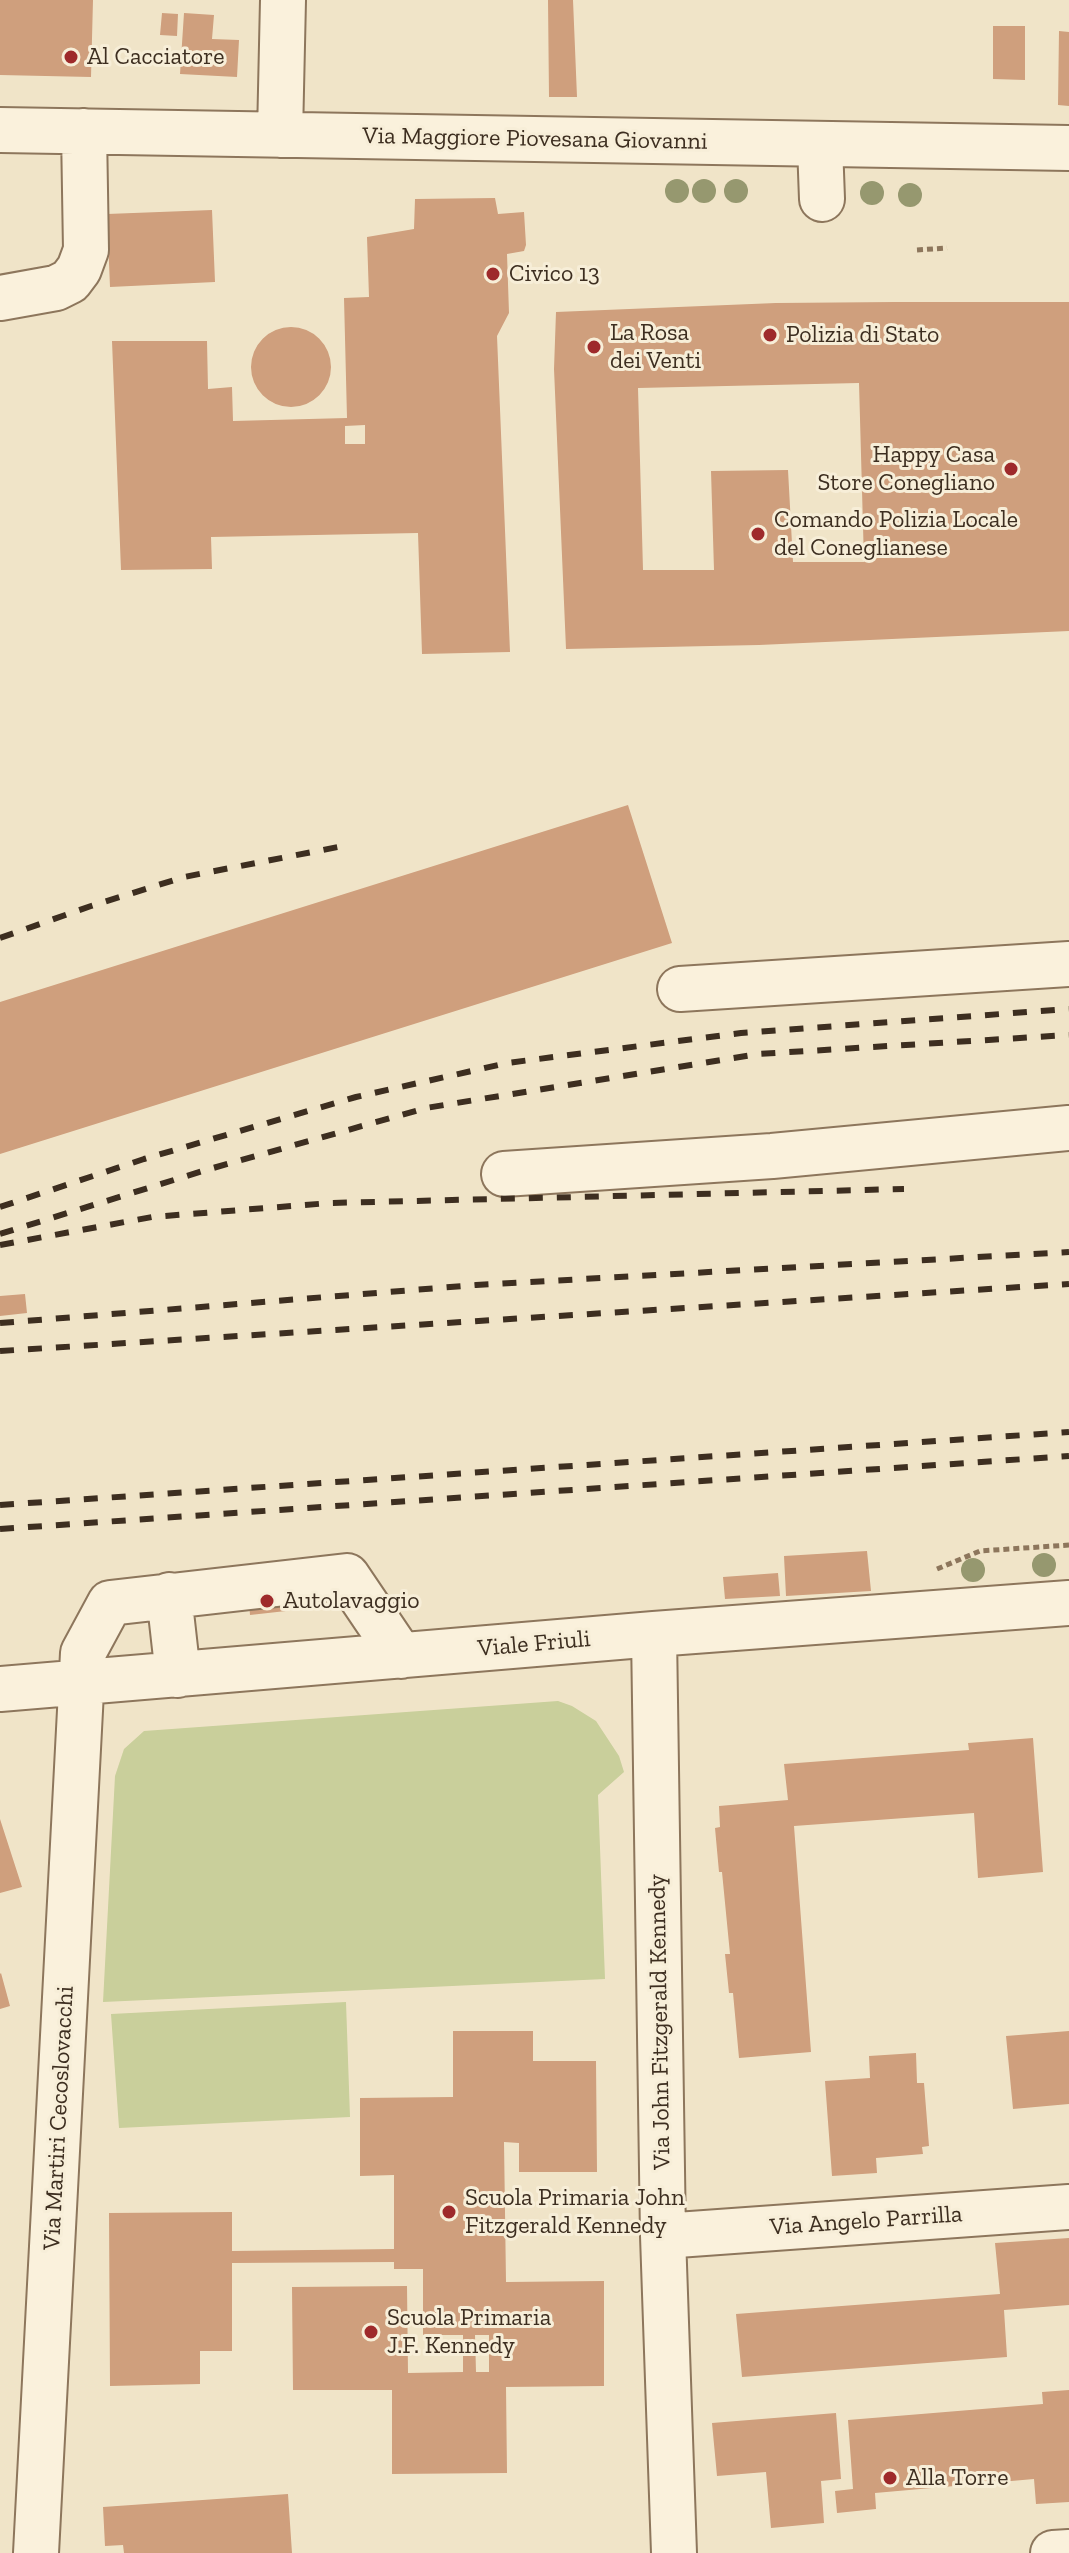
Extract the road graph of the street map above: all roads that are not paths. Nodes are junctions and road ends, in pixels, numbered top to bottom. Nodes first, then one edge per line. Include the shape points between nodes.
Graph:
1 (283, 0) edge
2 (0, 130) edge
3 (84, 131) junction
4 (280, 135) junction
5 (820, 145) junction
6 (1069, 148) edge
7 (822, 199) dead end
8 (0, 298) edge
9 (1069, 964) edge
10 (680, 989) dead end
11 (1069, 1128) edge
12 (504, 1174) dead end
13 (169, 1595) junction
14 (1069, 1603) edge
15 (654, 1634) junction
16 (401, 1656) junction
17 (178, 1675) junction
18 (83, 1682) junction
19 (0, 1689) edge
20 (1069, 2207) edge
21 (663, 2236) junction
22 (1069, 2552) edge
23 (36, 2553) edge
24 (674, 2553) edge
25 (1053, 2553) edge

1 - 4 street
2 - 3 street, Via Maggiore Piovesana Giovanni
3 - 4 street, Via Maggiore Piovesana Giovanni
3 - 8 street via 86,250 79,269 56,288
4 - 5 street, Via Maggiore Piovesana Giovanni
5 - 6 street, Via Maggiore Piovesana Giovanni
5 - 7 street
9 - 10 street
11 - 12 street
13 - 16 street via 347,1576
13 - 17 street
13 - 18 street, Via Martiri Cecoslovacchi via 110,1603 83,1653
14 - 15 street, Viale Friuli
15 - 16 street, Viale Friuli
15 - 21 street, Via John Fitzgerald Kennedy
16 - 17 street, Viale Friuli
17 - 18 street, Viale Friuli
18 - 19 street, Viale Friuli
18 - 23 street, Via Martiri Cecoslovacchi
20 - 21 street, Via Angelo Parrilla
21 - 24 street, Via John Fitzgerald Kennedy
22 - 25 street

